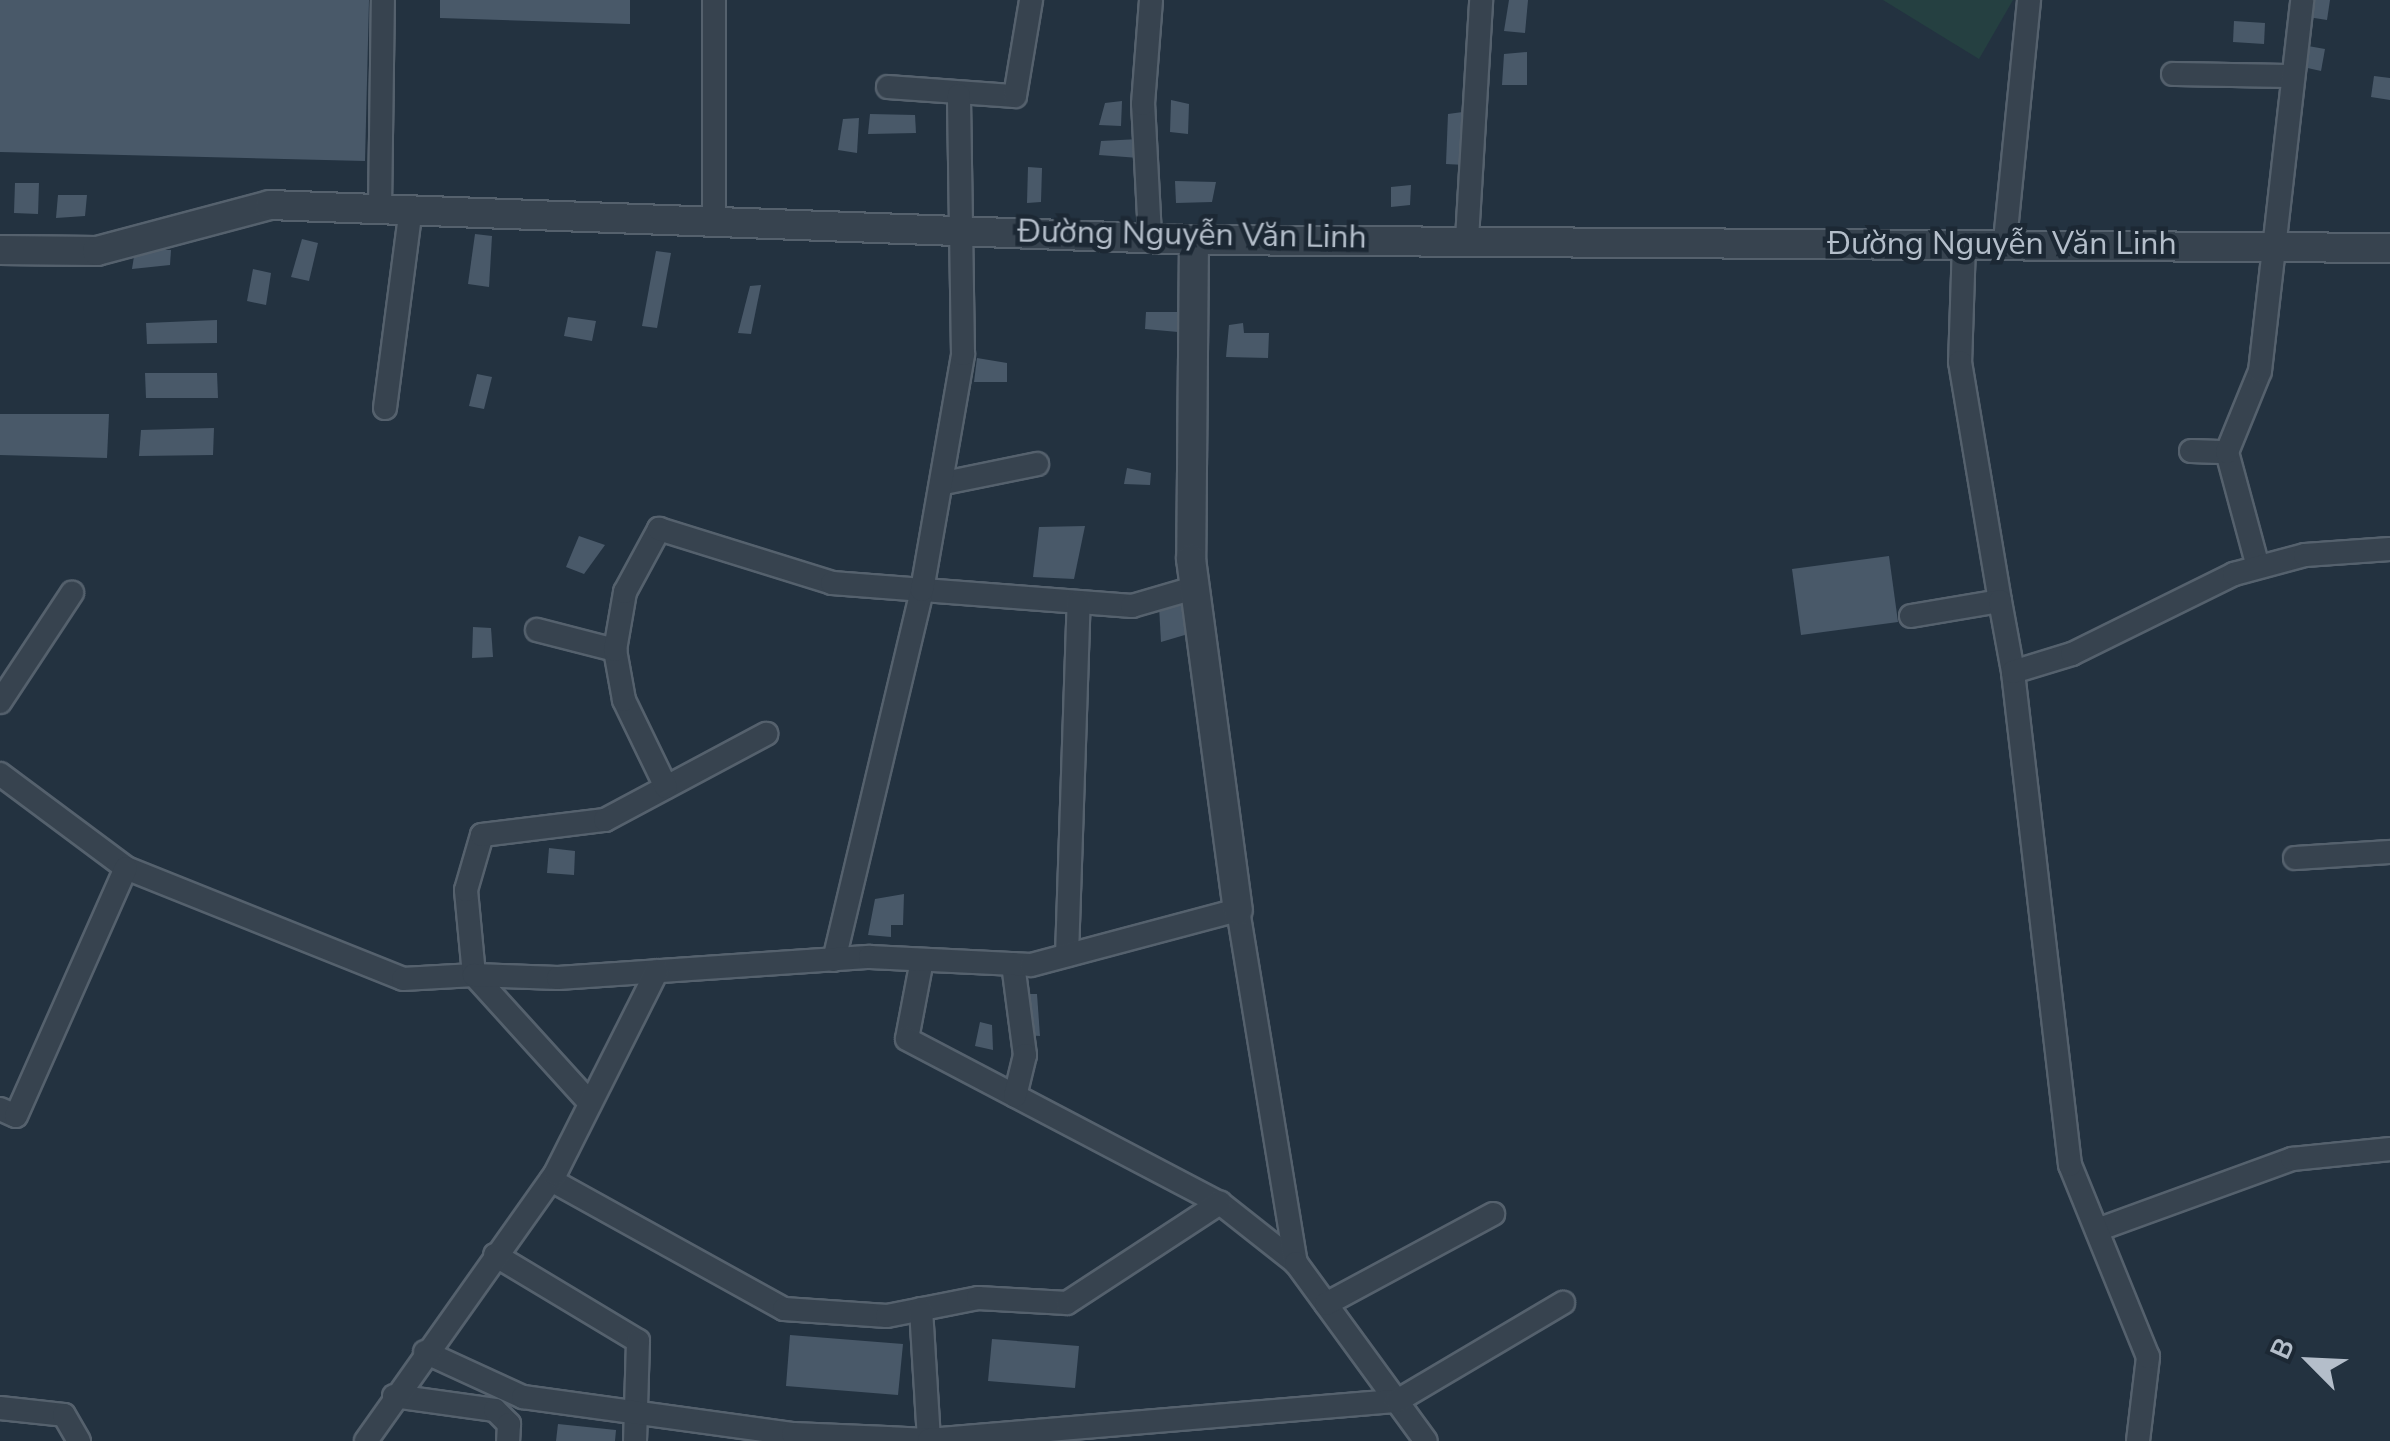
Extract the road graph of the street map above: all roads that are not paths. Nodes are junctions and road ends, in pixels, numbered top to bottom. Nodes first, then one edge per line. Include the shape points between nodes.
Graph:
1 (383, 0) edge
2 (714, 0) edge
3 (1030, 0) edge
4 (1151, 0) edge
5 (1481, 0) edge
6 (2029, 0) edge
7 (2302, 0) edge
8 (2173, 74) dead end
9 (2290, 76) junction
10 (888, 88) dead end
11 (960, 95) junction
12 (380, 208) junction
13 (410, 209) junction
14 (714, 220) junction
15 (966, 228) junction
16 (1150, 236) junction
17 (1466, 239) junction
18 (1194, 240) junction
19 (2005, 241) junction
20 (1964, 244) junction
21 (2275, 246) junction
22 (2390, 248) edge
23 (0, 250) edge
24 (386, 408) dead end
25 (2192, 451) dead end
26 (2227, 452) junction
27 (1038, 464) dead end
28 (944, 483) junction
29 (2390, 550) edge
30 (2258, 567) junction
31 (1194, 588) junction
32 (922, 590) junction
33 (72, 593) dead end
34 (2000, 601) junction
35 (1079, 602) junction
36 (1912, 616) dead end
37 (537, 630) dead end
38 (615, 650) junction
39 (2013, 672) junction
40 (4, 686) edge
41 (766, 734) dead end
42 (0, 774) edge
43 (666, 787) junction
44 (2390, 852) edge
45 (2295, 858) dead end
46 (126, 868) junction
47 (1238, 910) junction
48 (1067, 955) junction
49 (834, 960) junction
50 (922, 960) junction
51 (1013, 964) junction
52 (657, 971) junction
53 (474, 975) junction
54 (1016, 1096) junction
55 (590, 1103) junction
56 (0, 1108) edge
57 (2390, 1149) edge
58 (551, 1180) junction
59 (1220, 1203) junction
60 (1493, 1214) dead end
61 (2097, 1230) junction
62 (495, 1255) junction
63 (1296, 1263) junction
64 (1326, 1304) junction
65 (1563, 1304) dead end
66 (921, 1309) junction
67 (424, 1352) junction
68 (394, 1396) junction
69 (1397, 1401) junction
70 (0, 1408) edge
71 (637, 1412) junction
72 (79, 1441) edge
73 (366, 1441) edge
74 (508, 1441) edge
75 (635, 1441) edge
76 (930, 1441) edge
77 (1426, 1441) edge
78 (2138, 1441) edge

1 - 12 street
2 - 14 street
3 - 11 street via 1015,96
4 - 16 street via 1142,104
5 - 17 street
6 - 19 street
7 - 9 street
8 - 9 street
9 - 21 street
10 - 11 street
11 - 15 street
12 - 13 street, Đường Nguyễn Văn Linh
12 - 23 street, Đường Nguyễn Văn Linh via 270,204 98,251
13 - 14 street, Đường Nguyễn Văn Linh
13 - 24 street
14 - 15 street, Đường Nguyễn Văn Linh
15 - 16 street, Đường Nguyễn Văn Linh
15 - 28 street via 964,354
16 - 18 street, Đường Nguyễn Văn Linh
17 - 18 street, Đường Nguyễn Văn Linh
17 - 20 street, Đường Nguyễn Văn Linh
18 - 31 street
19 - 20 street, Đường Nguyễn Văn Linh
19 - 21 street, Đường Nguyễn Văn Linh
20 - 34 street via 1960,362
21 - 22 street, Đường Nguyễn Văn Linh
21 - 26 street via 2260,371
25 - 26 street
26 - 30 street
27 - 28 street
28 - 32 street
29 - 30 street
30 - 39 street
31 - 35 street via 1132,606
31 - 47 street
32 - 35 street
32 - 38 street via 832,582 658,529 626,592
32 - 49 street
33 - 40 street
34 - 36 street
34 - 39 street
35 - 48 street
37 - 38 street
38 - 43 street via 624,700
39 - 61 street via 2070,1165
41 - 43 street
42 - 46 street
43 - 53 street via 604,820 482,835 466,890
44 - 45 street
46 - 53 street via 388,975
46 - 56 street via 16,1116
47 - 48 street
47 - 63 street
48 - 51 street
49 - 50 street
49 - 52 street
50 - 51 street
50 - 54 street via 906,1039
51 - 54 street via 1025,1056
52 - 53 street
52 - 55 street
53 - 55 street
54 - 59 street
55 - 58 street
57 - 61 street via 2292,1159
58 - 62 street
58 - 66 street via 784,1309 887,1316
59 - 63 street
59 - 66 street via 1067,1303 978,1298
60 - 64 street
61 - 78 street via 2148,1358
62 - 67 street
62 - 71 street via 638,1341
63 - 64 street
64 - 69 street
65 - 69 street
66 - 76 street
67 - 68 street
67 - 71 street via 523,1397
68 - 73 street
68 - 74 street via 494,1410 509,1424
69 - 76 street
69 - 77 street
70 - 72 street via 64,1415
71 - 75 street
71 - 76 street via 793,1434

